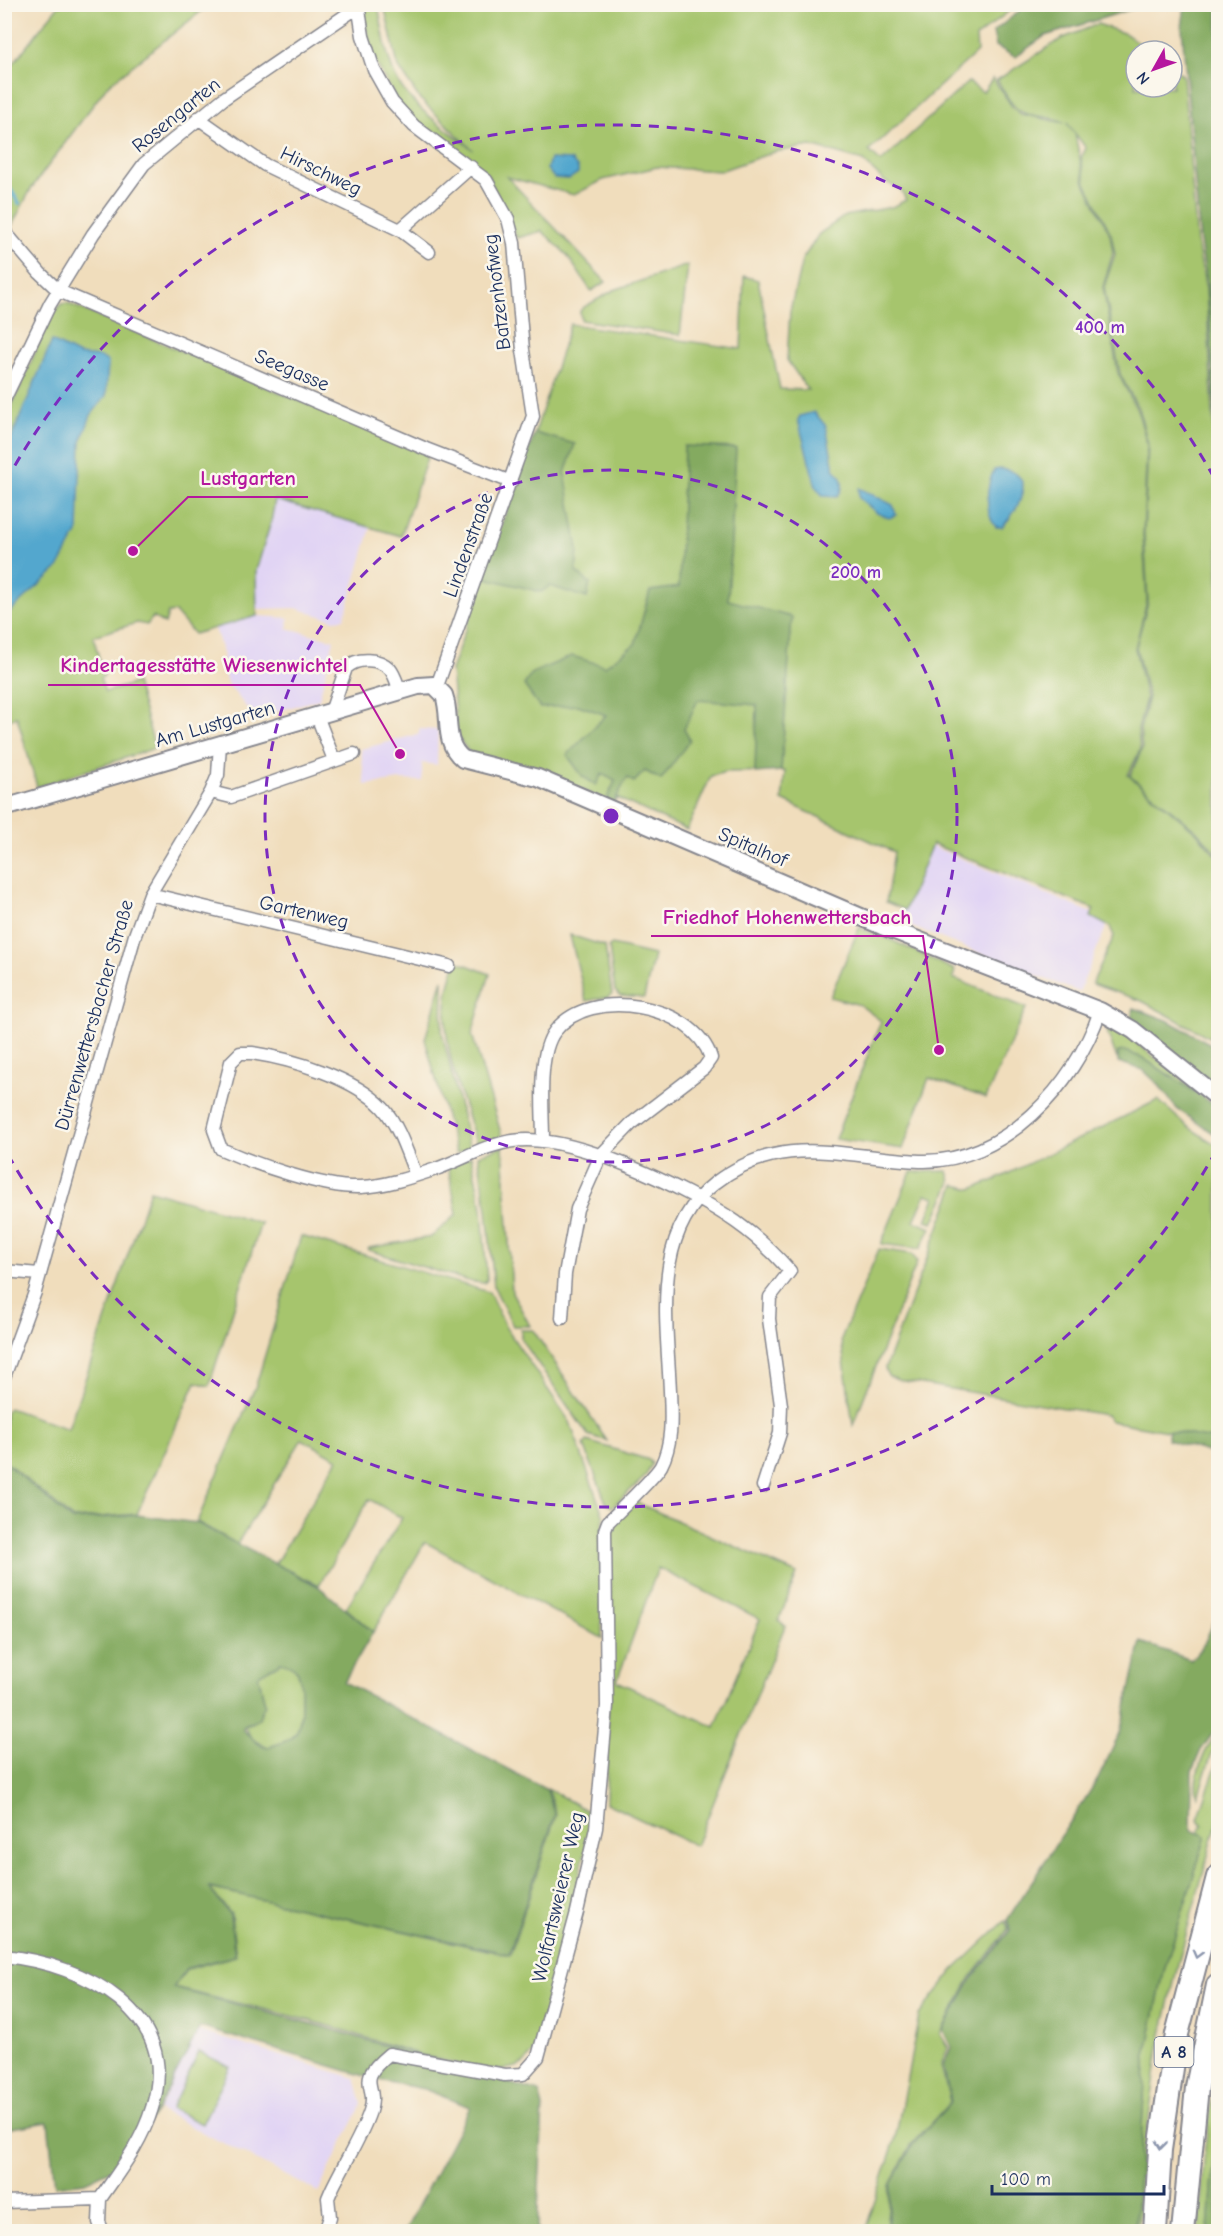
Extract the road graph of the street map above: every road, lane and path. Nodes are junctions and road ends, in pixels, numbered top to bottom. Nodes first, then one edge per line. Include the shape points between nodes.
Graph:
1 (358, 6) edge
2 (198, 118) junction
3 (471, 167) junction
4 (4, 231) edge
5 (400, 231) junction
6 (429, 252) dead end
7 (59, 291) junction
8 (4, 400) edge
9 (533, 416) joint
10 (511, 482) junction
11 (437, 687) junction
12 (400, 691) junction
13 (324, 714) junction
14 (220, 744) junction
15 (354, 754) dead end
16 (334, 760) junction
17 (211, 792) junction
18 (4, 808) edge
19 (150, 894) junction
20 (449, 966) dead end
21 (1100, 1011) junction
22 (1218, 1098) edge
23 (543, 1139) junction
24 (601, 1155) junction
25 (416, 1174) junction
26 (698, 1200) junction
27 (4, 1271) edge
28 (39, 1274) junction
29 (562, 1318) dead end
30 (4, 1377) edge
31 (763, 1486) dead end
32 (1218, 1877) edge
33 (4, 1956) edge
34 (1218, 1986) edge
35 (100, 2199) junction
36 (4, 2202) edge
37 (103, 2232) edge
38 (325, 2232) edge
39 (1155, 2232) edge
40 (1183, 2232) edge

1 - 2 street, Rosengarten
1 - 3 street, Batzenhofweg via 374,70 392,102 414,126
2 - 5 street, Hirschweg via 264,165
2 - 7 street, Rosengarten via 144,164
3 - 5 street
3 - 9 street, Batzenhofweg via 496,195 514,243
4 - 7 street
5 - 6 street, Hirschweg
7 - 8 street, Rosengarten
7 - 10 street, Seegasse
9 - 10 street, Lindenstraße
10 - 11 street, Lindenstraße
11 - 12 street, Am Lustgarten via 424,685
11 - 21 street, Spitalhof via 446,699 449,739 463,759 538,778 882,926
12 - 13 street, Am Lustgarten
12 - 13 street via 389,668 362,660 346,668
13 - 14 street, Am Lustgarten
13 - 16 street
14 - 17 street, Dürrenwettersbacher Straße via 218,775
14 - 18 street, Am Lustgarten
15 - 16 street
16 - 17 street via 231,797
17 - 19 street, Dürrenwettersbacher Straße
19 - 20 street, Gartenweg
19 - 28 street, Dürrenwettersbacher Straße
21 - 22 street, Spitalhof via 1147,1040
21 - 26 street via 1082,1050 1059,1085 1020,1124 986,1146 953,1158 920,1161 823,1150 782,1152 728,1174
23 - 24 street
23 - 24 street via 546,1056 550,1039 565,1022 583,1011 615,1005 640,1006 688,1025 707,1046 711,1058 704,1068 631,1124
23 - 25 street via 491,1145
24 - 26 street
24 - 29 street via 577,1209 565,1274
25 - 25 street via 360,1188 338,1185 221,1149 214,1130 231,1062 240,1053 252,1053 346,1080 384,1109
26 - 31 street via 736,1222 790,1271 770,1297 769,1319 782,1405 780,1433
26 - 38 street, Wolfartsweierer Weg via 675,1238 666,1272 672,1428 662,1464 608,1522 604,1535 607,1706 596,1828 538,2057 523,2074 505,2075 389,2054 375,2066 368,2079 371,2109 328,2198 330,2217
27 - 28 street
28 - 30 street, Dürrenwettersbacher Straße
32 -> 39 highway, A 8 via 1177,2034 1161,2140
33 - 35 street via 46,1962 110,1990 134,2014 151,2041 159,2069 153,2108 139,2139
34 - 40 highway, A 8 via 1197,2087
35 - 36 street
35 - 37 street via 99,2222

